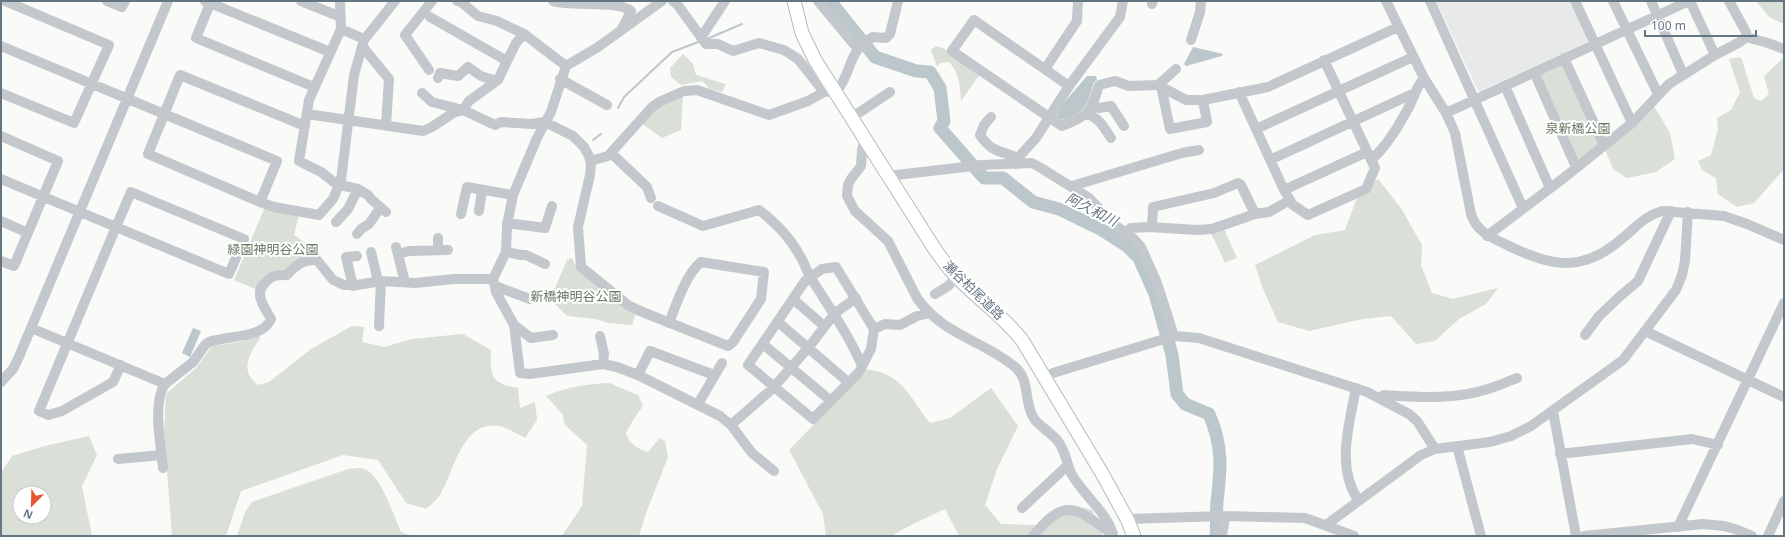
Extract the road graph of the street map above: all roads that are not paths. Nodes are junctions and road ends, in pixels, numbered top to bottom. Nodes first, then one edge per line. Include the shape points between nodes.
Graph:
1 (5, 1) edge
2 (107, 1) edge
3 (125, 1) edge
4 (168, 1) edge
5 (301, 1) edge
6 (340, 1) edge
7 (395, 1) edge
8 (432, 1) edge
9 (457, 1) edge
10 (553, 1) edge
11 (662, 1) edge
12 (725, 1) edge
13 (794, 1) edge
14 (818, 1) edge
15 (898, 1) edge
16 (1078, 1) edge
17 (1122, 1) edge
18 (1201, 1) edge
19 (1430, 1) edge
20 (1575, 1) edge
21 (1613, 1) edge
22 (1651, 1) edge
23 (1690, 1) edge
24 (1729, 1) edge
25 (209, 2) edge
26 (677, 2) edge
27 (1390, 2) edge
28 (1657, 15) junction
29 (341, 17) junction
30 (430, 17) dead end
31 (1398, 27) junction
32 (341, 29) junction
33 (1627, 29) junction
34 (621, 31) junction
35 (524, 34) junction
36 (1746, 37) junction
37 (704, 40) junction
38 (1190, 40) dead end
39 (363, 42) junction
40 (1595, 44) junction
41 (1, 46) edge
42 (858, 48) junction
43 (1784, 49) edge
44 (330, 52) junction
45 (1715, 55) junction
46 (1413, 58) junction
47 (1564, 58) junction
48 (1324, 60) junction
49 (507, 61) junction
50 (566, 66) junction
51 (1045, 69) junction
52 (1176, 69) dead end
53 (429, 70) dead end
54 (1534, 72) junction
55 (1683, 74) junction
56 (438, 78) dead end
57 (1424, 78) junction
58 (560, 79) junction
59 (496, 82) junction
60 (91, 84) junction
61 (1160, 85) junction
62 (1069, 86) junction
63 (1505, 86) junction
64 (314, 87) junction
65 (829, 91) junction
66 (1338, 91) junction
67 (890, 92) dead end
68 (1239, 92) junction
69 (1, 93) edge
70 (422, 93) dead end
71 (1658, 94) junction
72 (1414, 95) junction
73 (127, 99) junction
74 (1203, 100) junction
75 (1474, 100) junction
76 (607, 105) dead end
77 (1090, 109) junction
78 (463, 110) junction
79 (1446, 113) junction
80 (164, 114) junction
81 (307, 114) junction
82 (991, 117) dead end
83 (1049, 117) junction
84 (851, 118) junction
85 (348, 120) junction
86 (545, 122) junction
87 (1352, 122) junction
88 (1632, 123) junction
89 (386, 125) junction
90 (305, 126) junction
91 (1124, 126) dead end
92 (1256, 129) junction
93 (1, 136) edge
94 (1111, 138) dead end
95 (865, 139) junction
96 (1604, 144) junction
97 (1199, 150) dead end
98 (611, 154) junction
99 (1369, 156) junction
100 (1270, 160) junction
101 (590, 161) junction
102 (1017, 161) junction
103 (1576, 167) junction
104 (888, 176) junction
105 (1, 179) edge
106 (340, 185) junction
107 (1072, 186) junction
108 (1550, 188) junction
109 (358, 189) junction
110 (482, 190) junction
111 (1284, 190) junction
112 (513, 195) junction
113 (43, 196) junction
114 (652, 198) dead end
115 (1290, 200) junction
116 (260, 202) junction
117 (552, 206) dead end
118 (658, 206) dead end
119 (1523, 208) junction
120 (478, 210) dead end
121 (1672, 211) junction
122 (80, 212) junction
123 (1688, 212) junction
124 (461, 214) dead end
125 (1255, 214) junction
126 (1, 221) edge
127 (336, 222) dead end
128 (507, 223) junction
129 (116, 227) junction
130 (1152, 227) junction
131 (28, 232) junction
132 (1126, 232) junction
133 (357, 234) dead end
134 (1487, 236) junction
135 (438, 238) dead end
136 (1784, 240) edge
137 (371, 252) dead end
138 (506, 252) junction
139 (357, 256) dead end
140 (1, 261) edge
141 (545, 264) dead end
142 (810, 276) junction
143 (957, 277) junction
144 (380, 281) junction
145 (405, 282) junction
146 (494, 283) junction
147 (352, 286) junction
148 (935, 294) dead end
149 (856, 298) junction
150 (530, 299) dead end
151 (793, 299) junction
152 (1784, 303) edge
153 (835, 313) junction
154 (930, 313) junction
155 (669, 322) junction
156 (778, 322) junction
157 (514, 325) junction
158 (379, 326) dead end
159 (824, 326) junction
160 (31, 328) junction
161 (874, 329) junction
162 (1645, 331) junction
163 (552, 335) dead end
164 (1585, 335) dead end
165 (600, 336) dead end
166 (1169, 337) junction
167 (67, 343) junction
168 (763, 344) junction
169 (809, 347) junction
170 (722, 363) dead end
171 (603, 364) junction
172 (120, 365) junction
173 (862, 366) junction
174 (792, 367) junction
175 (638, 375) junction
176 (714, 375) junction
177 (1045, 377) junction
178 (1517, 378) dead end
179 (1748, 380) junction
180 (1, 382) edge
181 (848, 382) junction
182 (165, 384) junction
183 (775, 386) junction
184 (1356, 388) junction
185 (1784, 397) edge
186 (1379, 398) junction
187 (831, 401) junction
188 (698, 404) junction
189 (1553, 411) junction
190 (731, 425) junction
191 (1718, 445) junction
192 (1457, 446) junction
193 (1435, 449) junction
194 (1560, 454) junction
195 (162, 455) junction
196 (118, 459) dead end
197 (1068, 465) junction
198 (162, 468) dead end
199 (774, 471) dead end
200 (1358, 500) junction
201 (1784, 501) edge
202 (1022, 508) dead end
203 (1220, 516) junction
204 (1127, 519) junction
205 (1326, 525) junction
206 (1678, 527) junction
207 (1113, 535) edge
208 (1033, 536) edge
209 (1134, 536) edge
210 (1222, 536) edge
211 (1354, 536) edge
212 (1482, 536) edge
213 (1576, 536) edge
214 (1584, 536) edge
215 (1752, 536) edge
216 (1768, 536) edge

1 - 60 street via 109,45
2 - 3 street via 122,7
4 - 73 street
5 - 29 street
6 - 29 street
7 - 39 street
8 - 53 street via 405,35
9 - 35 street via 478,16 497,21
10 - 34 street via 618,3 631,11
11 - 34 street
12 - 37 street
13 - 65 main road, 瀬谷柏尾道路 via 806,46
14 - 42 street
15 - 42 street via 890,34 886,38 873,36
16 - 51 street via 1077,21
17 - 62 street via 1120,17
18 - 38 street via 1200,12
19 - 75 street
20 - 40 street
21 - 33 street
22 - 28 street
23 - 28 street
23 - 45 street
24 - 36 street via 1746,32
25 - 44 street
25 - 64 street via 196,38
26 - 37 street
27 - 31 street
28 - 33 street
28 - 55 street
29 - 32 street
30 - 49 street
31 - 46 street
31 - 48 street
32 - 39 street
32 - 44 street
33 - 40 street
33 - 71 street
34 - 50 street
35 - 49 street
35 - 50 street
36 - 43 street
36 - 45 street
37 - 65 street via 733,51 759,43 784,50 798,59
39 - 85 street via 354,75
39 - 89 street via 389,79
40 - 47 street
40 - 88 street
41 - 60 street
42 - 65 street via 844,82 837,91
44 - 64 street
45 - 55 street
46 - 57 street
46 - 66 street
47 - 54 street
47 - 96 street
48 - 66 street
48 - 68 street via 1268,87
49 - 59 street
50 - 58 street
51 - 62 street
51 - 83 street via 974,20 952,51
52 - 61 street
54 - 63 street
54 - 103 street
55 - 71 street
56 - 59 street via 440,73 458,76 468,67
57 - 72 street
57 - 79 street
58 - 76 street
58 - 86 street via 551,112
59 - 78 street via 469,101
60 - 69 street via 74,123
60 - 73 street
61 - 74 street via 1186,100
61 - 74 street via 1170,130 1207,122
61 - 77 street via 1129,86 1115,81 1099,85
62 - 83 street
63 - 75 street
63 - 108 street
64 - 81 street
65 - 84 main road, 瀬谷柏尾道路
65 - 98 street via 770,115 697,90 684,91 652,107
66 - 87 street
66 - 92 street
67 - 84 street
68 - 74 street
68 - 92 street
70 - 78 street via 432,102
71 - 88 street
72 - 87 street
72 - 99 street via 1386,146
73 - 80 street
73 - 122 street
75 - 79 street
75 - 119 street
77 - 83 street via 1081,118 1062,126
77 - 91 street via 1111,106
77 - 94 street
78 - 86 street via 495,124
78 - 89 street via 453,113 427,130
79 - 134 street via 1455,133 1473,223
80 - 90 street via 180,75
80 - 116 street via 148,154
80 - 116 street via 277,161
81 - 85 street
81 - 90 street
82 - 102 street via 980,135 995,151
83 - 102 street
84 - 95 main road, 瀬谷柏尾道路
85 - 89 street
85 - 106 street
86 - 101 street via 573,136 584,147
86 - 112 street
87 - 99 street
87 - 100 street
88 - 96 street
90 - 106 street via 299,161
92 - 100 street
93 - 113 street via 58,161
95 - 104 main road, 瀬谷柏尾道路
95 - 154 street via 862,166 848,185 847,196 855,211 888,241 917,298
96 - 103 street
97 - 107 street
98 - 101 street via 603,159
98 - 114 street via 647,187
99 - 111 street
99 - 115 street via 1375,168 1366,189 1308,215
100 - 111 street
101 - 155 street via 590,175 578,227 581,267 628,305
102 - 104 street
102 - 107 street via 1032,163
103 - 108 street
104 - 143 main road, 瀬谷柏尾道路 via 934,248
105 - 113 street
106 - 109 street
106 - 116 street via 333,199 319,215
107 - 132 street via 1090,198 1115,225
108 - 119 street
109 - 127 street via 348,209
109 - 133 street via 368,194 383,210
110 - 112 street
110 - 120 street
110 - 124 street via 467,187
111 - 115 street
112 - 128 street
113 - 122 street
113 - 131 street
115 - 125 street via 1269,212
117 - 128 street via 545,228
118 - 142 street via 703,226 759,210 778,225 801,257
119 - 134 street
121 - 123 street
121 - 134 street via 1652,214 1610,249 1578,262 1564,263 1540,259
121 - 164 street via 1638,281 1614,302
122 - 129 street
122 - 160 street
123 - 136 street via 1724,216
123 - 162 street via 1682,275 1676,290
125 - 130 street via 1212,229
125 - 130 street via 1238,183 1214,193 1153,207
126 - 131 street
128 - 138 street
129 - 129 street via 131,192 244,239 229,274
129 - 167 street
130 - 132 street via 1131,228
131 - 140 street via 14,266
132 - 166 street via 1141,247 1148,261
135 - 145 street via 443,250 397,250
137 - 144 street
138 - 141 street via 526,255
138 - 146 street
139 - 147 street via 346,257
142 - 149 street via 822,269 836,267
142 - 151 street
142 - 153 street
143 - 148 street
143 - 177 main road, 瀬谷柏尾道路 via 1012,328
144 - 145 street
144 - 147 street
144 - 158 street
145 - 146 street via 454,279
146 - 150 street
146 - 157 street
147 - 182 street via 333,280 317,260 296,264 287,275 271,277 260,288 259,294 271,319 266,327 252,333 209,342 193,362
149 - 153 street
149 - 161 street
151 - 156 street
151 - 159 street
152 - 179 street
153 - 159 street
153 - 173 street
154 - 161 street via 917,316 900,325 885,324
154 - 197 street via 947,328 1004,359 1022,374 1031,412 1063,448
155 - 155 street via 728,346 761,299 764,272 701,262 682,290
156 - 168 street
156 - 169 street
157 - 163 street via 531,338
157 - 171 street via 520,372 530,374
159 - 169 street
160 - 167 street
160 - 180 street via 16,364
161 - 173 street via 871,349
162 - 179 street
162 - 189 street via 1623,360
165 - 171 street via 604,354
166 - 177 street
166 - 184 street via 1199,338
167 - 172 street
167 - 172 street via 39,411 48,415 62,411 113,382
168 - 174 street
168 - 183 street via 748,365
169 - 174 street
169 - 181 street
170 - 176 street
171 - 175 street
172 - 182 street
173 - 181 street
174 - 183 street
174 - 187 street
175 - 176 street via 650,351
175 - 188 street
176 - 188 street
177 - 204 main road, 瀬谷柏尾道路
178 - 186 street via 1471,393 1422,398 1384,395
179 - 185 street
179 - 191 street
181 - 187 street
182 - 195 street via 160,398
183 - 187 street via 813,419
183 - 190 street
184 - 186 street
184 - 200 street via 1345,462 1347,480
186 - 193 street via 1417,421
188 - 190 street via 716,413
189 - 192 street via 1511,436 1490,442
189 - 194 street
190 - 199 street via 752,453
191 - 194 street via 1692,439
191 - 206 street
192 - 193 street
192 - 212 street
193 - 200 street via 1407,464
194 - 213 street
195 - 196 street
195 - 198 street
197 - 202 street
197 - 207 street via 1077,482 1102,514
200 - 205 street
201 - 216 street
203 - 204 street
203 - 205 street via 1305,518
203 - 210 street
204 - 209 main road, 瀬谷柏尾道路
205 - 211 street
206 - 214 street
206 - 215 street via 1703,524 1724,526
207 - 208 street via 1074,509 1066,509 1053,516

